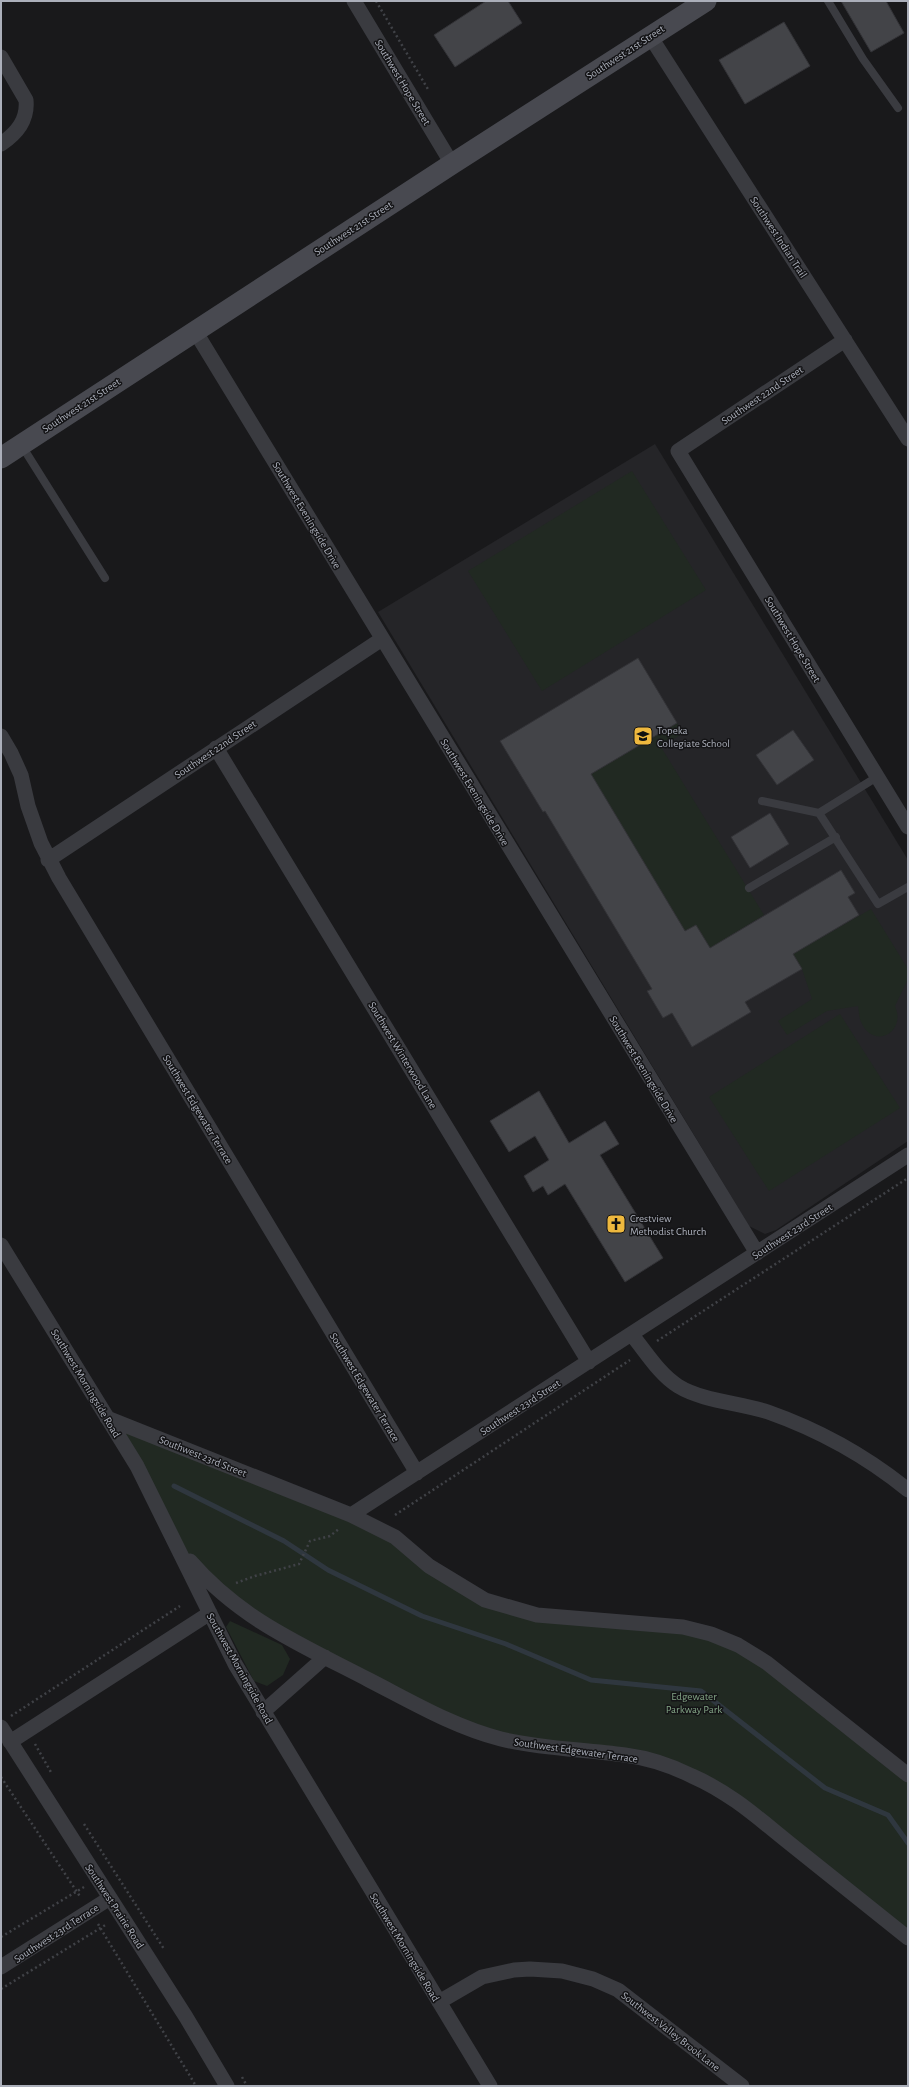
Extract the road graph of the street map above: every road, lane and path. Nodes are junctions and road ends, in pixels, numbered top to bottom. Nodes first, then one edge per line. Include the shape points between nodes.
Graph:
1 (354, 1) edge
2 (376, 1) edge
3 (706, 1) edge
4 (828, 1) edge
5 (650, 36) junction
6 (1, 57) edge
7 (432, 96) dead end
8 (898, 108) dead end
9 (1, 144) edge
10 (452, 164) junction
11 (195, 331) junction
12 (845, 340) junction
13 (908, 438) edge
14 (21, 445) junction
15 (678, 451) joint
16 (1, 458) edge
17 (105, 578) dead end
18 (382, 639) junction
19 (1, 736) edge
20 (216, 748) junction
21 (877, 777) junction
22 (762, 801) dead end
23 (819, 813) junction
24 (908, 827) edge
25 (836, 837) junction
26 (48, 860) junction
27 (908, 887) edge
28 (750, 888) dead end
29 (908, 1155) edge
30 (908, 1178) edge
31 (1, 1245) edge
32 (756, 1253) junction
33 (632, 1335) junction
34 (652, 1345) dead end
35 (630, 1360) dead end
36 (589, 1362) junction
37 (107, 1418) junction
38 (417, 1473) junction
39 (908, 1490) edge
40 (351, 1515) junction
41 (395, 1515) dead end
42 (340, 1528) dead end
43 (184, 1559) junction
44 (234, 1584) dead end
45 (180, 1606) dead end
46 (210, 1613) junction
47 (325, 1657) junction
48 (264, 1712) junction
49 (5, 1722) edge
50 (10, 1742) junction
51 (908, 1775) edge
52 (1, 1777) edge
53 (115, 1870) dead end
54 (98, 1879) junction
55 (77, 1891) junction
56 (110, 1898) junction
57 (90, 1911) junction
58 (122, 1916) junction
59 (100, 1928) junction
60 (1, 1937) edge
61 (908, 1938) edge
62 (1, 1967) edge
63 (1, 1989) edge
64 (439, 2002) junction
65 (196, 2086) edge
66 (228, 2086) edge
67 (490, 2086) edge
68 (742, 2086) edge

1 - 10 street, Southwest Hope Street
2 - 7 path
3 - 5 main road, Southwest 21st Street
4 - 8 lane via 863,59
5 - 10 main road, Southwest 21st Street
5 - 12 street, Southwest Indian Trail
6 - 9 street via 26,100 27,107 18,130
10 - 11 main road, Southwest 21st Street
11 - 14 main road, Southwest 21st Street
11 - 18 street, Southwest Eveningside Drive
12 - 13 street, Southwest Indian Trail
12 - 15 street, Southwest 22nd Street
14 - 16 main road, Southwest 21st Street
14 - 17 lane
15 - 21 street, Southwest Hope Street
18 - 20 street, Southwest 22nd Street
18 - 32 street, Southwest Eveningside Drive
19 - 26 street, Southwest Edgewater Terrace via 20,775 28,806
20 - 26 street, Southwest 22nd Street
20 - 36 street, Southwest Winterwood Lane
21 - 23 lane
21 - 24 street, Southwest Hope Street
22 - 23 lane
23 - 25 lane
25 - 27 lane via 878,904
25 - 28 lane
26 - 38 street, Southwest Edgewater Terrace
29 - 32 street, Southwest 23rd Street
30 - 34 path
31 - 37 street, Southwest Morningside Road
32 - 33 street, Southwest 23rd Street
33 - 36 street, Southwest 23rd Street
33 - 39 street via 663,1374 690,1393 768,1412 808,1428 869,1461
35 - 41 path
36 - 38 street, Southwest 23rd Street
37 - 40 street, Southwest 23rd Street
37 - 43 street, Southwest Morningside Road via 137,1466
38 - 40 street, Southwest 23rd Street
40 - 51 street via 394,1537 429,1566 485,1600 498,1605 537,1615 563,1618 683,1626 738,1645 767,1663
42 - 44 path via 330,1536 310,1541 299,1564
43 - 46 street, Southwest Morningside Road
43 - 47 street, Southwest Edgewater Terrace via 190,1561 204,1578 246,1613
45 - 49 path
46 - 48 street, Southwest Morningside Road via 235,1664
46 - 50 street
47 - 48 street
47 - 61 street, Southwest Edgewater Terrace via 456,1725 502,1739 548,1747 627,1755 660,1763 719,1789 750,1810
48 - 64 street, Southwest Morningside Road
49 - 50 street, Southwest Prairie Road
50 - 54 street, Southwest Prairie Road
52 - 55 path
53 - 54 path
54 - 55 path
54 - 56 street, Southwest Prairie Road
55 - 57 path
55 - 60 path
56 - 57 street, Southwest 23rd Terrace
56 - 58 street, Southwest Prairie Road
57 - 59 path
57 - 62 street, Southwest 23rd Terrace
58 - 59 path
58 - 66 street, Southwest Prairie Road
59 - 63 path
59 - 65 path
64 - 67 street, Southwest Morningside Road
64 - 68 street, Southwest Valley Brook Lane via 482,1976 514,1970 562,1971 593,1979 618,1990

